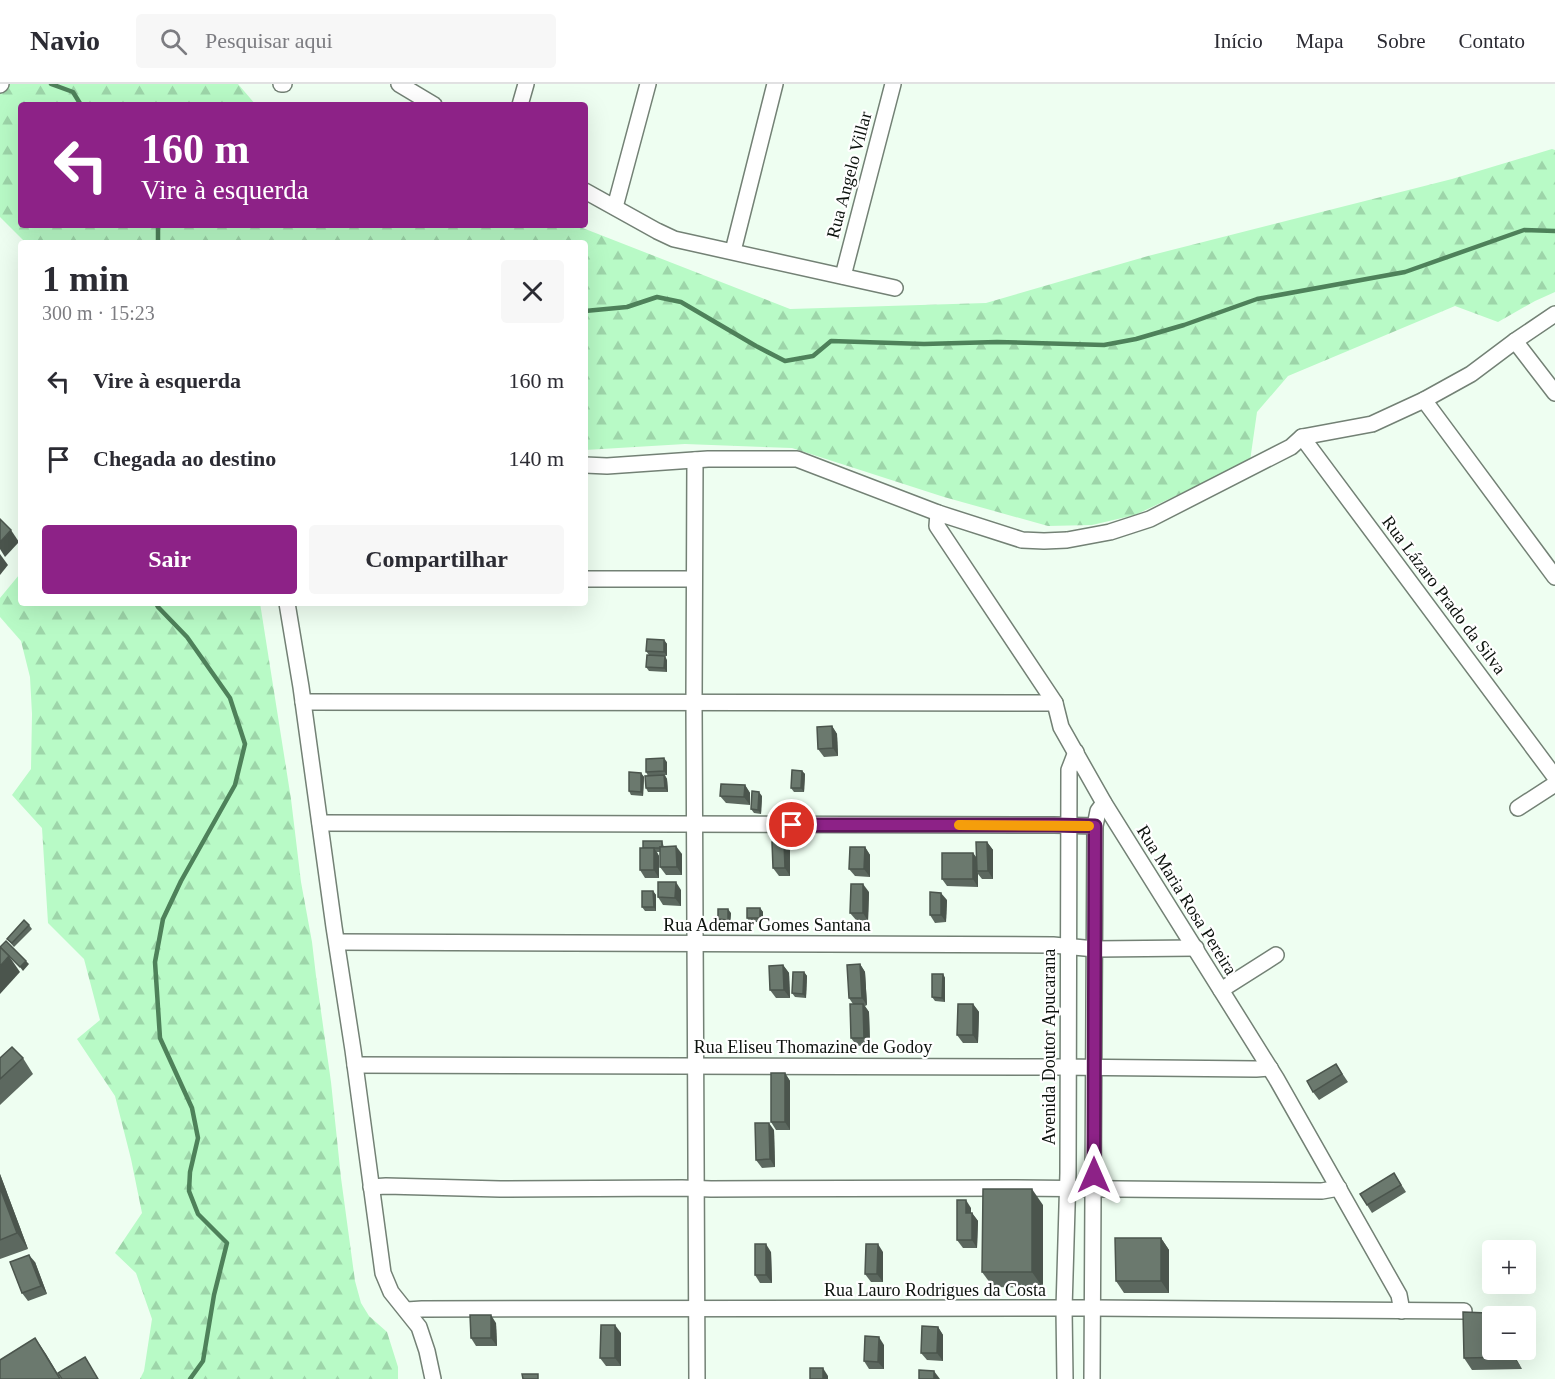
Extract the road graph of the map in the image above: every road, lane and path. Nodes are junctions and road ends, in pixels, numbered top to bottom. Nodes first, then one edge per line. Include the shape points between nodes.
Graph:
1 (526, 84) edge
2 (648, 84) edge
3 (775, 84) edge
4 (893, 84) edge
5 (404, 85) edge
6 (430, 102) edge
7 (521, 102) edge
8 (588, 193) edge
9 (615, 207) junction
10 (733, 251) junction
11 (843, 276) junction
12 (895, 288) dead end
13 (1555, 314) edge
14 (1515, 340) junction
15 (1555, 393) edge
16 (1424, 400) junction
17 (1302, 437) junction
18 (695, 460) junction
19 (588, 464) edge
20 (938, 513) junction
21 (1555, 577) edge
22 (588, 579) edge
23 (694, 579) junction
24 (287, 606) edge
25 (303, 702) junction
26 (694, 703) junction
27 (1054, 703) junction
28 (1076, 752) junction
29 (1555, 777) edge
30 (1555, 784) edge
31 (1104, 803) junction
32 (1518, 808) dead end
33 (320, 823) junction
34 (694, 824) junction
35 (1069, 826) junction
36 (1095, 826) junction
37 (337, 942) junction
38 (695, 944) junction
39 (1069, 946) junction
40 (1196, 948) junction
41 (1095, 949) junction
42 (1276, 955) dead end
43 (1221, 990) junction
44 (355, 1065) junction
45 (696, 1066) junction
46 (1068, 1067) junction
47 (1094, 1067) junction
48 (1270, 1068) junction
49 (371, 1187) junction
50 (696, 1188) junction
51 (1339, 1188) junction
52 (1067, 1189) junction
53 (1094, 1189) junction
54 (1093, 1308) junction
55 (696, 1309) junction
56 (1064, 1309) junction
57 (407, 1310) junction
58 (1402, 1311) junction
59 (1464, 1311) edge
60 (433, 1379) edge
61 (696, 1379) edge
62 (1065, 1379) edge
63 (1092, 1379) edge

1 - 7 street
2 - 9 street
3 - 10 street
4 - 11 street, Rua Angelo Villar
5 - 6 street
8 - 9 street
9 - 10 street via 674,239
10 - 11 street
11 - 12 street
13 - 14 street
14 - 15 street
14 - 16 street via 1471,374
16 - 17 street via 1372,424
16 - 21 street
17 - 20 street via 1291,447 1150,519 1110,532 1067,540 1022,540
17 - 29 street, Rua Lázaro Prado da Silva
18 - 19 street
18 - 20 street via 797,459
18 - 23 street
20 - 27 street, Rua Maria Rosa Pereira via 937,526
22 - 23 street
23 - 26 street
24 - 25 street
25 - 26 street
25 - 33 street
26 - 27 street
26 - 34 street
27 - 28 street, Rua Maria Rosa Pereira via 1061,727
28 - 31 street, Rua Maria Rosa Pereira
28 - 35 street, Avenida Doutor Apucarana via 1069,770
30 - 32 street
31 - 36 street
31 - 40 street, Rua Maria Rosa Pereira
33 - 34 street
33 - 37 street
34 - 35 street
34 - 38 street
35 - 36 street
35 - 39 street, Avenida Doutor Apucarana
36 - 41 street
37 - 38 street, Rua Ademar Gomes Santana
37 - 44 street
38 - 39 street, Rua Ademar Gomes Santana
38 - 45 street
39 - 41 street, Rua Ademar Gomes Santana
39 - 46 street, Avenida Doutor Apucarana
40 - 41 street, Rua Ademar Gomes Santana
40 - 43 street, Rua Maria Rosa Pereira
41 - 47 street
42 - 43 street
43 - 48 street, Rua Maria Rosa Pereira
44 - 45 street, Rua Eliseu Thomazine de Godoy
44 - 49 street
45 - 46 street, Rua Eliseu Thomazine de Godoy
45 - 50 street
46 - 47 street, Rua Eliseu Thomazine de Godoy
46 - 52 street, Avenida Doutor Apucarana
47 - 48 street, Rua Eliseu Thomazine de Godoy
47 - 53 street
48 - 51 street, Rua Maria Rosa Pereira
49 - 50 street
49 - 57 street via 383,1273 391,1292
50 - 52 street
50 - 55 street
51 - 53 street
51 - 58 street, Rua Maria Rosa Pereira via 1399,1295
52 - 53 street
52 - 56 street, Avenida Doutor Apucarana
53 - 54 street
54 - 56 street, Rua Lauro Rodrigues da Costa
54 - 58 street, Rua Lauro Rodrigues da Costa
54 - 63 street
55 - 56 street, Rua Lauro Rodrigues da Costa
55 - 57 street, Rua Lauro Rodrigues da Costa
55 - 61 street
56 - 62 street, Avenida Doutor Apucarana
57 - 60 street via 424,1339
58 - 59 street, Rua Lauro Rodrigues da Costa

